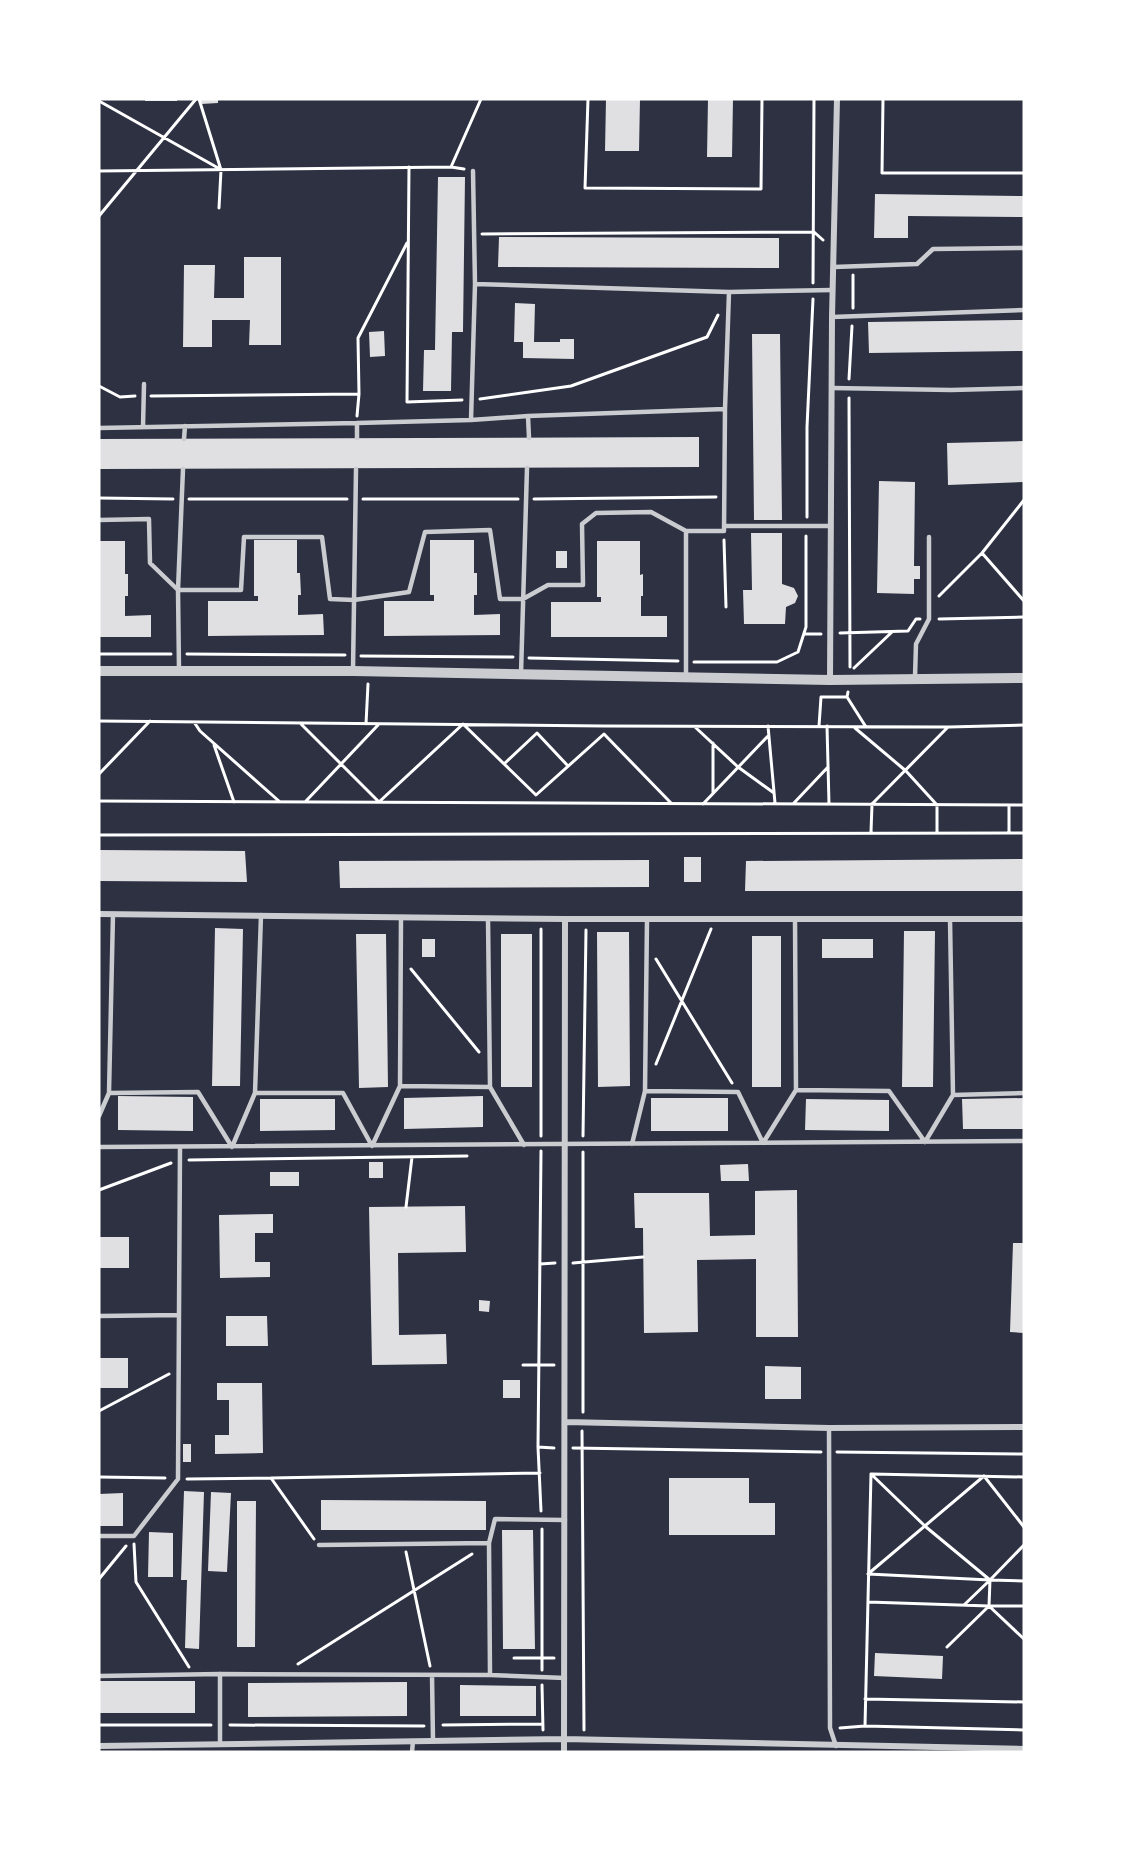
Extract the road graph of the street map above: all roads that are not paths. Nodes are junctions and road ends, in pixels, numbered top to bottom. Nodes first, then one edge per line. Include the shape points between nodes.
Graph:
1 (837, 99) edge
2 (473, 171) dead end
3 (1024, 248) edge
4 (834, 267) junction
5 (475, 284) junction
6 (834, 290) junction
7 (729, 292) junction
8 (1024, 310) edge
9 (832, 316) junction
10 (144, 384) dead end
11 (832, 388) junction
12 (1024, 388) edge
13 (725, 409) junction
14 (528, 416) junction
15 (471, 420) junction
16 (357, 423) junction
17 (185, 426) junction
18 (143, 427) junction
19 (99, 428) edge
20 (357, 438) dead end
21 (528, 438) dead end
22 (184, 439) dead end
23 (527, 468) dead end
24 (183, 469) dead end
25 (356, 469) dead end
26 (99, 520) edge
27 (831, 526) junction
28 (723, 529) junction
29 (686, 531) junction
30 (929, 537) dead end
31 (178, 590) junction
32 (523, 599) junction
33 (354, 600) junction
34 (179, 670) junction
35 (99, 671) edge
36 (353, 671) junction
37 (521, 674) junction
38 (686, 677) junction
39 (1024, 678) edge
40 (915, 679) junction
41 (830, 680) junction
42 (99, 914) edge
43 (113, 914) junction
44 (261, 915) junction
45 (401, 917) junction
46 (488, 918) junction
47 (565, 919) junction
48 (647, 919) junction
49 (795, 919) junction
50 (950, 919) junction
51 (1024, 919) edge
52 (400, 1086) junction
53 (490, 1087) junction
54 (796, 1090) junction
55 (645, 1091) junction
56 (109, 1093) junction
57 (255, 1093) junction
58 (1024, 1093) edge
59 (953, 1095) junction
60 (99, 1116) edge
61 (1024, 1141) edge
62 (925, 1142) junction
63 (763, 1143) junction
64 (632, 1144) junction
65 (524, 1145) junction
66 (565, 1145) junction
67 (372, 1146) junction
68 (99, 1147) edge
69 (180, 1147) junction
70 (232, 1147) junction
71 (178, 1315) junction
72 (99, 1316) edge
73 (566, 1422) junction
74 (1024, 1427) edge
75 (829, 1428) junction
76 (565, 1520) junction
77 (99, 1536) edge
78 (489, 1543) junction
79 (319, 1545) road end
80 (220, 1674) junction
81 (432, 1675) junction
82 (99, 1676) edge
83 (490, 1676) junction
84 (565, 1678) junction
85 (564, 1739) junction
86 (413, 1741) junction
87 (433, 1741) junction
88 (220, 1744) junction
89 (99, 1746) edge
90 (837, 1749) edge
91 (1024, 1749) edge
92 (412, 1752) edge
93 (564, 1752) edge

1 - 4 street
2 - 5 lane
3 - 4 lane via 933,249 917,264
4 - 6 street
5 - 7 lane
5 - 15 lane
6 - 7 lane
6 - 9 street
7 - 13 lane
8 - 9 lane
9 - 11 street
10 - 18 lane
11 - 12 lane
11 - 27 street
13 - 14 lane
13 - 28 lane
14 - 15 lane
14 - 21 lane
15 - 16 lane
16 - 17 lane
16 - 20 lane
17 - 18 lane
17 - 22 lane
18 - 19 lane
23 - 32 lane
24 - 31 lane
25 - 33 lane
26 - 31 lane via 149,519 150,563
27 - 28 lane
27 - 41 street
28 - 29 lane
29 - 32 lane via 651,512 596,513 582,524 583,585 548,585
29 - 38 lane
30 - 40 lane via 929,619 916,644
31 - 33 lane via 241,591 244,537 322,537 330,599
31 - 34 lane
32 - 33 lane via 500,599 490,530 425,532 409,592
32 - 37 lane
33 - 36 lane
34 - 35 street
34 - 36 street
36 - 37 street
37 - 38 street
38 - 41 street
39 - 40 street
40 - 41 street
42 - 43 street
43 - 44 street
43 - 56 lane
44 - 45 street
44 - 57 lane
45 - 46 street
45 - 52 lane
46 - 47 street
46 - 53 lane
47 - 48 street
47 - 66 street
48 - 49 street
48 - 55 lane
49 - 50 street
49 - 54 lane
50 - 51 street
50 - 59 lane
52 - 53 lane
52 - 67 lane
53 - 65 lane
54 - 62 lane via 889,1091
54 - 63 lane
55 - 63 lane via 738,1092
55 - 64 lane
56 - 60 lane
56 - 70 lane via 198,1092
57 - 67 lane via 343,1093
57 - 70 lane
58 - 59 lane
59 - 62 lane
61 - 62 lane
62 - 63 lane
63 - 64 lane
64 - 66 lane
65 - 66 lane
65 - 67 lane
66 - 73 street
67 - 70 lane
68 - 69 lane
69 - 70 lane
69 - 71 lane
71 - 72 lane
71 - 77 lane via 178,1479 134,1536
73 - 75 street
73 - 76 street
74 - 75 street
75 - 90 lane via 830,1728
76 - 78 lane via 495,1518
76 - 84 street
78 - 79 lane
78 - 83 lane
80 - 81 lane
80 - 82 lane
80 - 88 lane
81 - 83 lane
81 - 87 lane
83 - 84 lane
84 - 85 street
85 - 87 street
85 - 90 street
85 - 93 street
86 - 87 street
86 - 88 street
86 - 92 lane
88 - 89 street
90 - 91 street

